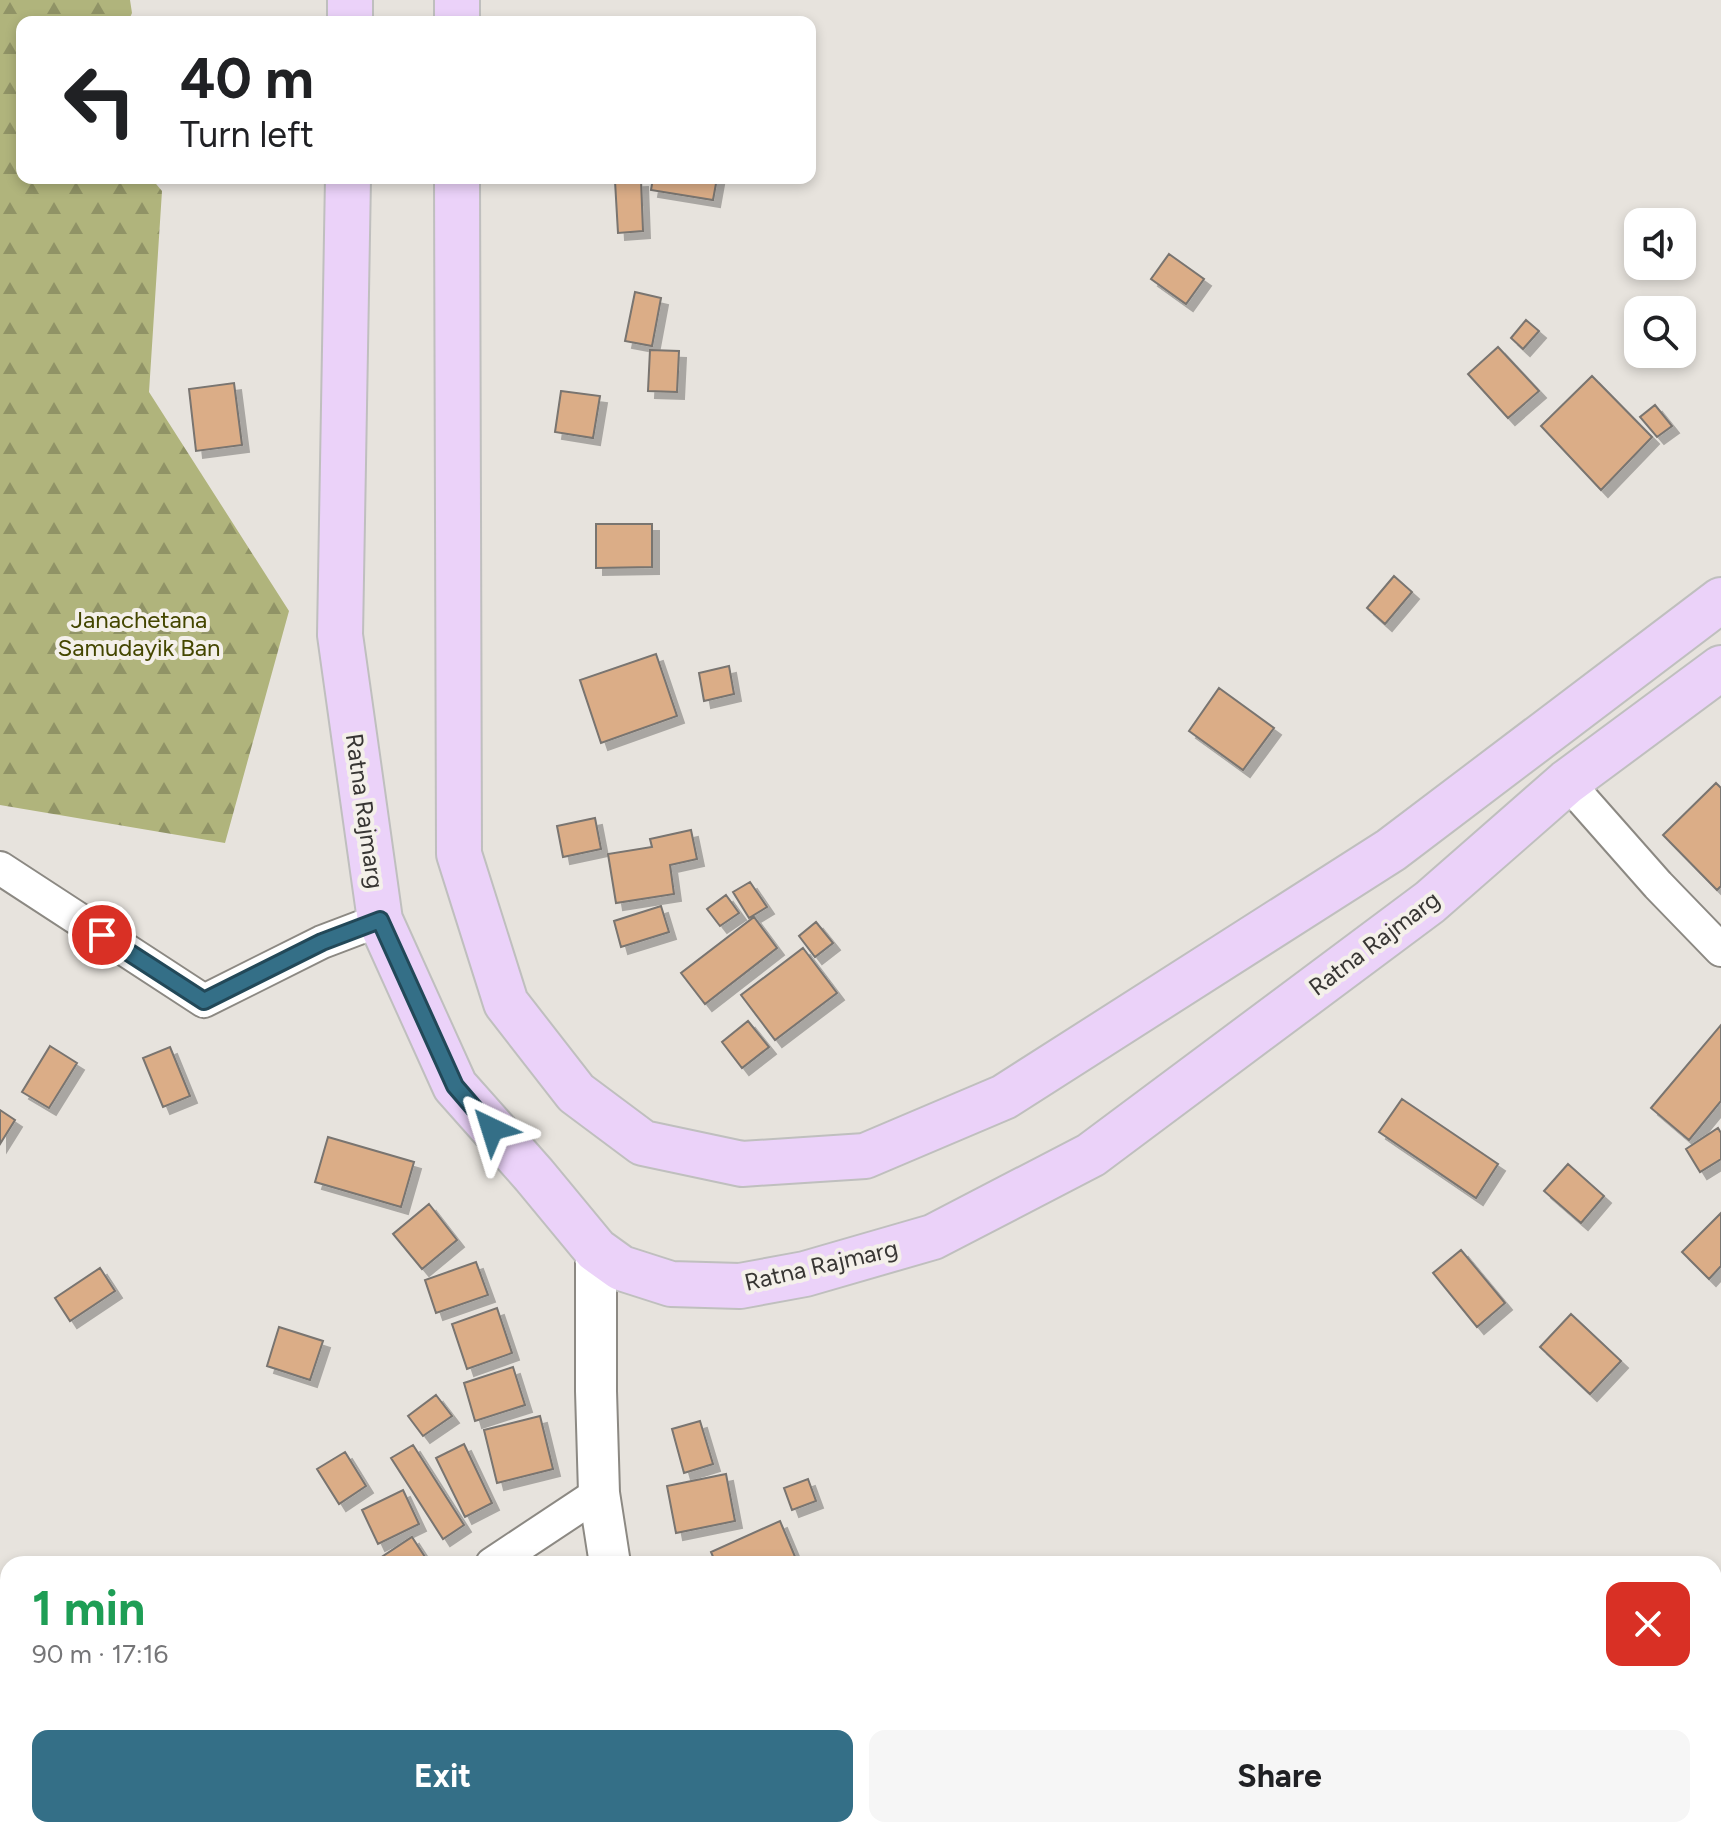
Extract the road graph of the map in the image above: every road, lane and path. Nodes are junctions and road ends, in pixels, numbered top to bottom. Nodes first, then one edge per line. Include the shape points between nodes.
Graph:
1 (348, 184) edge
2 (457, 184) edge
3 (1721, 600) edge
4 (1721, 668) edge
5 (1567, 782) junction
6 (1391, 850) junction
7 (0, 868) edge
8 (1430, 902) junction
9 (380, 920) junction
10 (1721, 950) edge
11 (596, 1250) junction
12 (599, 1493) junction
13 (504, 1556) edge
14 (609, 1556) edge

1 - 9 main road, Ratna Rajmarg via 340,635
2 - 6 main road via 459,854 506,1003 576,1093 643,1143 742,1164 865,1156 1004,1097
3 - 6 main road
4 - 5 main road, Ratna Rajmarg
5 - 8 main road, Ratna Rajmarg
5 - 10 street
6 - 8 main road
7 - 9 street via 204,1001 322,942
8 - 11 main road, Ratna Rajmarg via 1091,1155 933,1237 805,1274 740,1286 671,1284 621,1268
9 - 11 main road, Ratna Rajmarg via 455,1086
11 - 12 street
12 - 13 street
12 - 14 street

